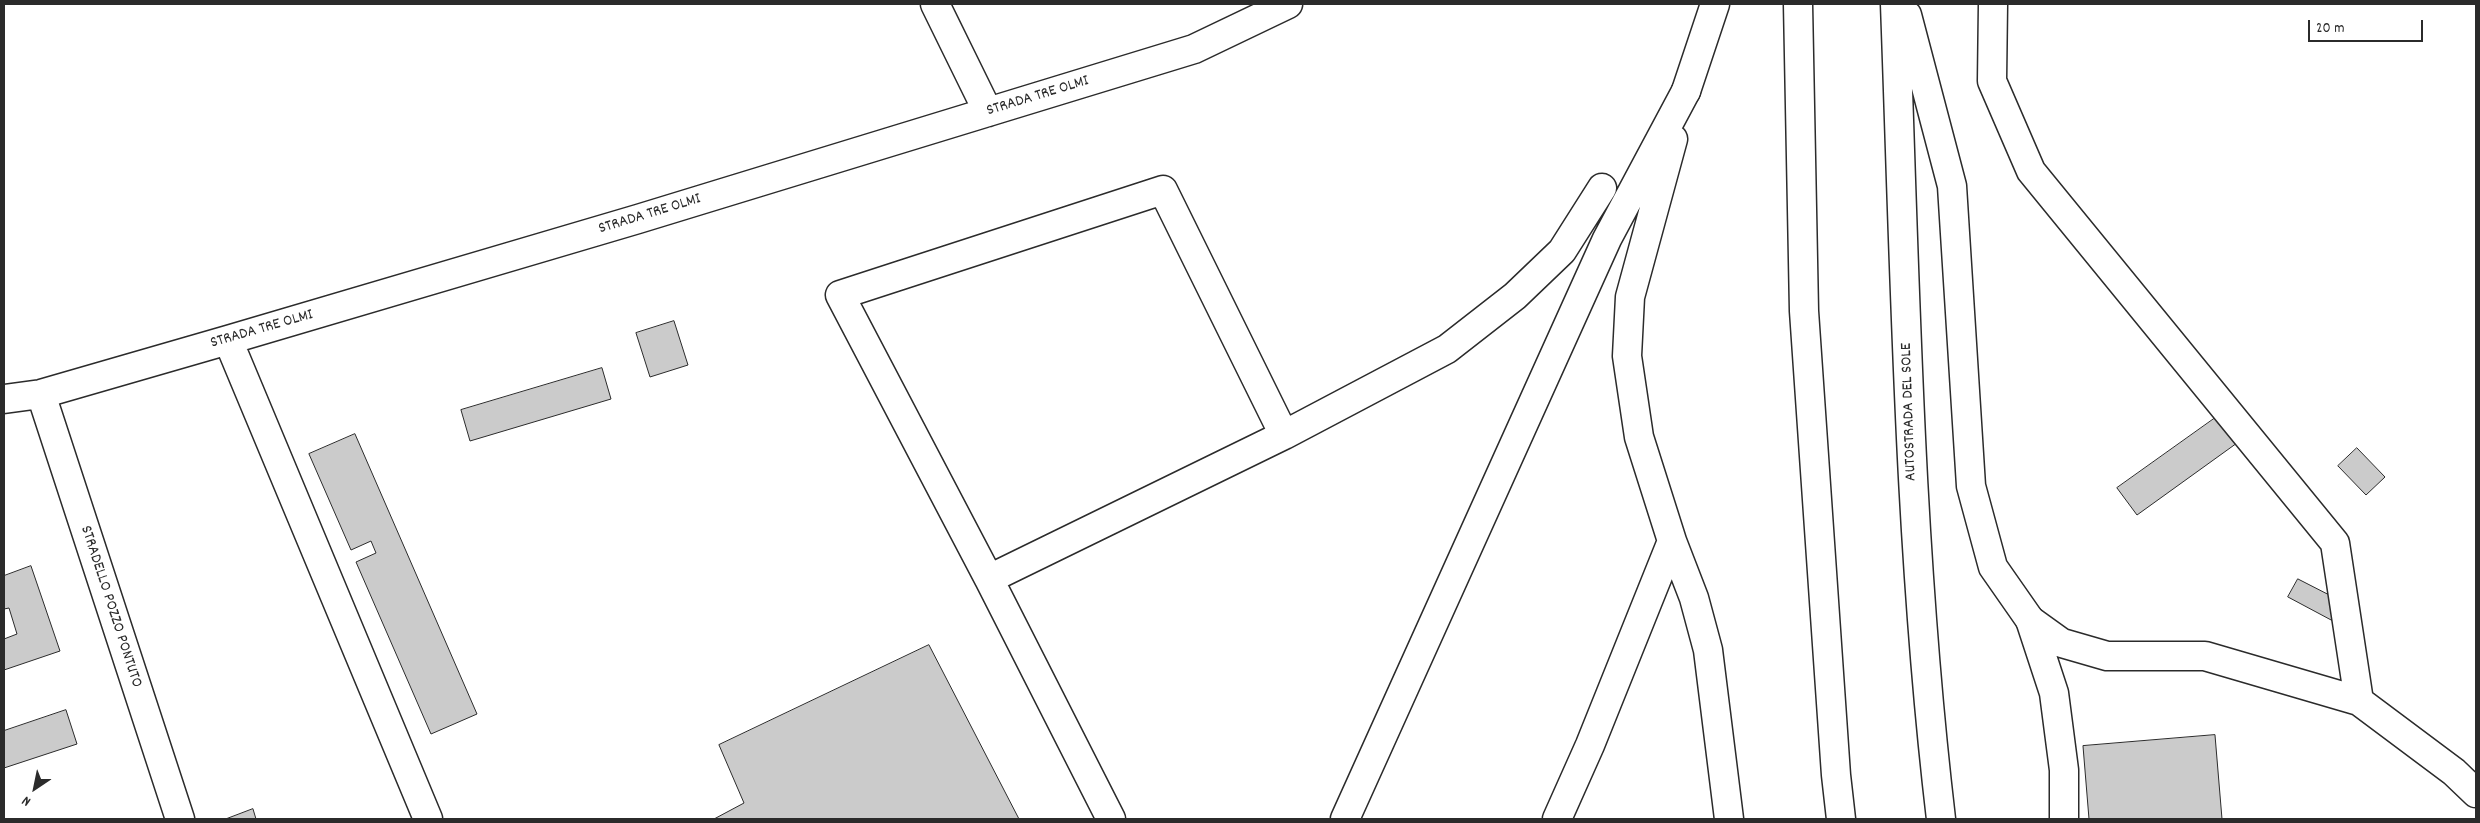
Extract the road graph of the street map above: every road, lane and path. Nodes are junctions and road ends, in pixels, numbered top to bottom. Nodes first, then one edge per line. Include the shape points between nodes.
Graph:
1 (935, 4) edge
2 (1288, 4) edge
3 (1715, 4) edge
4 (1798, 4) edge
5 (1895, 4) edge
6 (1904, 4) edge
7 (1993, 4) edge
8 (1686, 91) junction
9 (988, 112) junction
10 (1602, 188) dead end
11 (228, 340) junction
12 (41, 394) junction
13 (4, 399) edge
14 (1284, 435) junction
15 (1672, 540) junction
16 (989, 579) junction
17 (2030, 620) junction
18 (2359, 701) junction
19 (2476, 793) edge
20 (1108, 818) edge
21 (180, 819) edge
22 (428, 819) edge
23 (1345, 819) edge
24 (1557, 819) edge
25 (1729, 819) edge
26 (1841, 819) edge
27 (1941, 819) edge
28 (2064, 819) edge

1 - 9 main road
2 - 9 main road, STRADA TRE OLMI via 1194,49
3 - 8 main road
4 - 26 main road via 1804,310
5 - 27 main road, AUTOSTRADA DEL SOLE via 1914,499
6 - 17 main road via 1952,186 1971,486 1993,567
7 - 18 main road via 1992,81 2030,171 2335,544
8 - 15 main road via 1630,297 1627,356 1639,437
8 - 23 main road via 1607,239
9 - 11 main road, STRADA TRE OLMI
10 - 14 main road via 1562,251 1515,296 1455,343
11 - 12 main road, STRADA TRE OLMI
11 - 22 main road
12 - 13 main road, STRADA TRE OLMI
12 - 21 main road, STRADELLO POZZO PONTUTO
14 - 16 main road
14 - 16 main road via 1163,190 840,295
15 - 24 main road
15 - 25 main road via 1694,598 1708,650
16 - 20 main road
17 - 18 main road via 2062,643 2108,656 2205,656
17 - 28 main road via 2054,693 2064,770
18 - 19 main road via 2454,772

